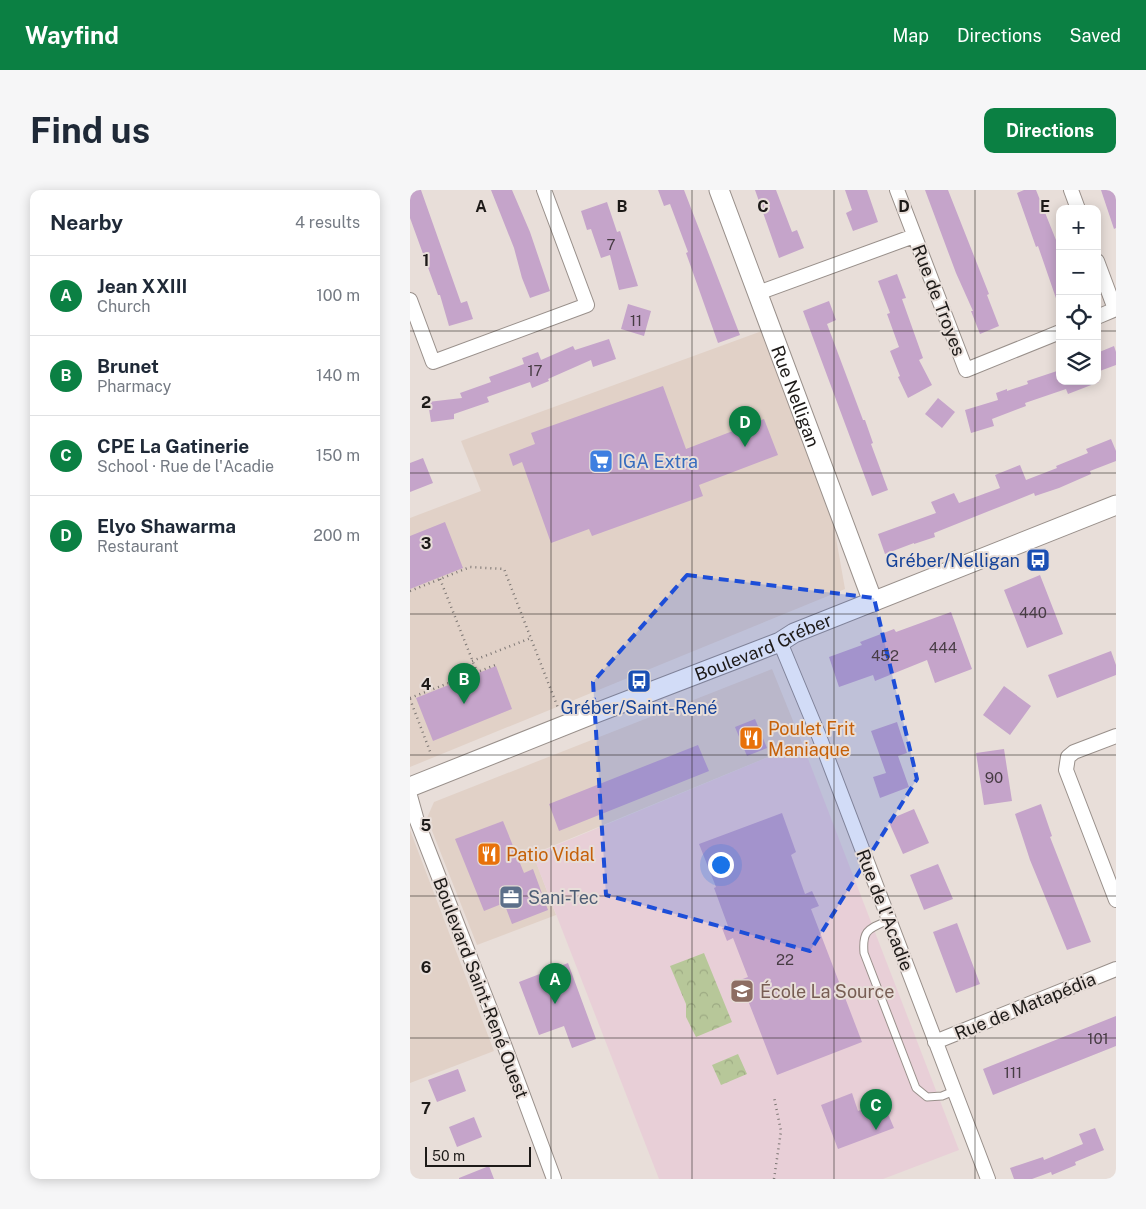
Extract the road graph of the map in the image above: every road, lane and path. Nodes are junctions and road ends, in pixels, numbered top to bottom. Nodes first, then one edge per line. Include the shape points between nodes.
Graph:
1 (719, 190) edge
2 (897, 190) edge
3 (1071, 190) edge
4 (547, 191) edge
5 (1077, 205) edge
6 (914, 236) junction
7 (1101, 271) edge
8 (758, 294) junction
9 (410, 300) edge
10 (1116, 309) edge
11 (1101, 315) edge
12 (1056, 334) edge
13 (1116, 505) edge
14 (440, 579) junction
15 (410, 591) edge
16 (873, 602) junction
17 (532, 637) junction
18 (780, 642) junction
19 (472, 661) junction
20 (498, 664) dead end
21 (477, 672) junction
22 (410, 698) edge
23 (558, 708) dead end
24 (1116, 736) edge
25 (432, 754) dead end
26 (410, 787) edge
27 (410, 796) edge
28 (1116, 900) edge
29 (889, 920) junction
30 (1116, 969) edge
31 (935, 1042) junction
32 (954, 1091) junction
33 (774, 1097) dead end
34 (554, 1179) edge
35 (774, 1179) edge
36 (988, 1179) edge

1 - 8 main road, Rue Nelligan
2 - 6 street, Rue de Troyes
3 - 5 street
4 - 9 street via 587,306 433,362
6 - 8 street
6 - 12 street, Rue de Troyes via 966,370
7 - 10 street
8 - 16 main road, Rue Nelligan
10 - 11 street
13 - 16 main road, Boulevard Gréber
14 - 15 path
14 - 17 path via 470,567 504,568
14 - 19 path
16 - 18 main road, Boulevard Gréber via 794,633
17 - 19 path
17 - 23 path
18 - 26 main road, Boulevard Gréber
18 - 29 street, Rue de l'Acadie
19 - 21 path
20 - 21 path
21 - 22 path
22 - 25 path
24 - 28 street via 1074,752 1068,757 1066,770
27 - 34 street, Boulevard Saint-René Ouest
29 - 31 street, Rue de l'Acadie
29 - 32 lane via 869,929 863,940 867,962 916,1088 927,1097
30 - 31 street, Rue de Matapédia
31 - 32 street, Rue de l'Acadie
32 - 36 street, Rue de l'Acadie
33 - 35 path via 781,1131

